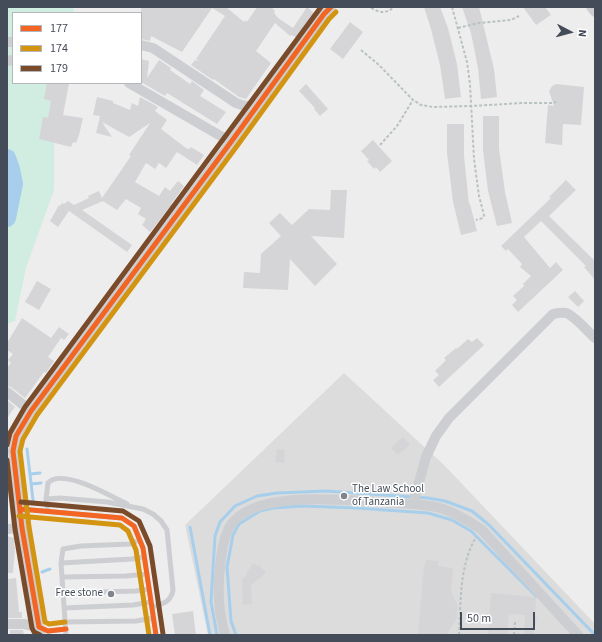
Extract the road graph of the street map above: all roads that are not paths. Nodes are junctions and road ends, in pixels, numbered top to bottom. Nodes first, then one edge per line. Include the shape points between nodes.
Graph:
1 (331, 7) edge
2 (591, 7) edge
3 (595, 12) edge
4 (142, 45) edge
5 (131, 84) edge
6 (258, 105) junction
7 (231, 142) junction
8 (595, 338) edge
9 (7, 392) edge
10 (31, 411) junction
11 (46, 499) junction
12 (413, 504) junction
13 (133, 507) junction
14 (20, 509) junction
15 (48, 511) junction
16 (22, 528) junction
17 (7, 529) edge
18 (140, 540) junction
19 (144, 557) junction
20 (61, 563) junction
21 (147, 574) junction
22 (62, 577) junction
23 (149, 589) junction
24 (63, 593) junction
25 (152, 605) junction
26 (64, 608) junction
27 (154, 618) junction
28 (65, 622) junction
29 (7, 624) edge
30 (66, 629) junction
31 (40, 631) edge
32 (66, 635) edge
33 (156, 635) edge
34 (225, 635) edge
35 (578, 635) edge

1 - 6 street
2 - 3 street
4 - 6 street via 153,48 236,103 245,106
5 - 7 street
6 - 7 street
7 - 10 street
8 - 12 street via 565,313 553,314 449,418 436,436 426,457
9 - 10 street
10 - 14 street via 16,436 13,452
11 - 13 lane via 107,502
11 - 13 lane via 48,483 60,478 83,483
11 - 15 lane
12 - 34 street via 320,499 276,502 252,508 228,528 223,542 220,611
12 - 35 street via 440,508 480,529
13 - 25 lane via 153,514 167,530 173,590 166,602
14 - 15 lane
14 - 16 street
15 - 18 lane via 122,518 134,526
16 - 17 street
16 - 31 street
18 - 19 lane
18 - 20 lane via 130,544 63,549
19 - 20 lane
19 - 21 lane
20 - 22 lane
21 - 22 lane
21 - 23 lane
22 - 24 lane
23 - 24 lane via 136,592
23 - 25 lane
24 - 26 lane
25 - 26 lane
25 - 27 lane
26 - 28 lane
27 - 28 lane via 136,621
27 - 33 lane
28 - 30 lane
29 - 31 street via 24,624
30 - 31 lane
30 - 32 lane

